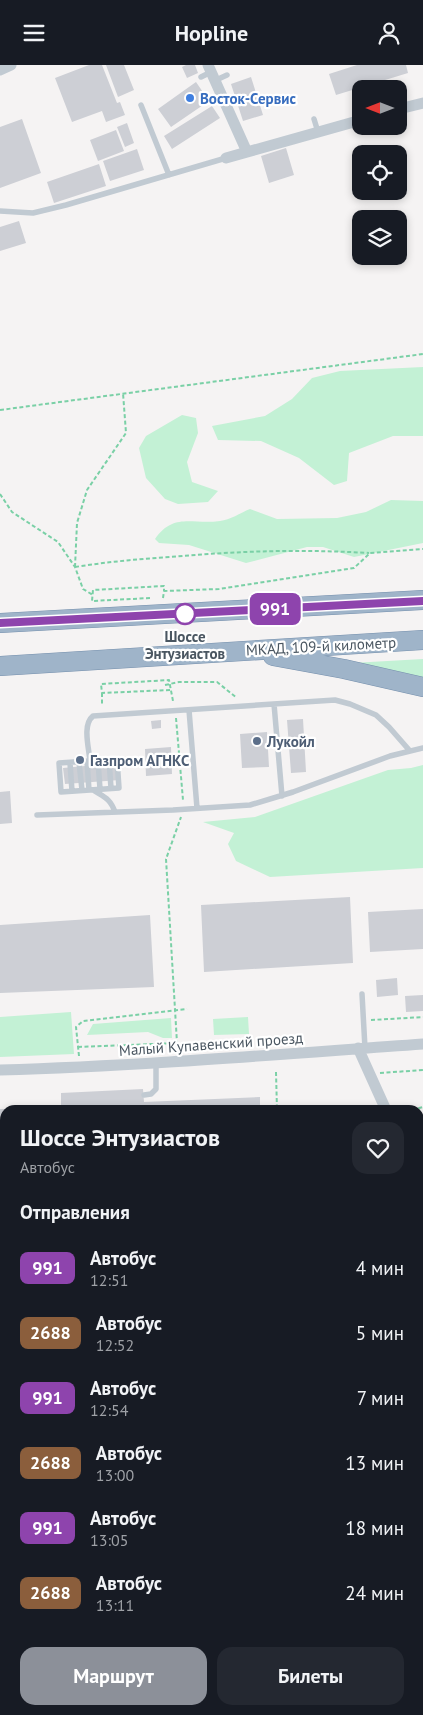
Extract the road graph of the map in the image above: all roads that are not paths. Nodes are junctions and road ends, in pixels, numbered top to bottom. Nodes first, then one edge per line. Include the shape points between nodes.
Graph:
1 (11, 65) edge
2 (0, 70) edge
3 (209, 74) edge
4 (228, 75) dead end
5 (423, 103) edge
6 (140, 105) dead end
7 (408, 107) edge
8 (314, 119) dead end
9 (352, 123) edge
10 (318, 132) junction
11 (247, 152) junction
12 (226, 158) joint
13 (169, 175) junction
14 (0, 211) edge
15 (423, 590) edge
16 (423, 601) edge
17 (322, 607) junction
18 (0, 623) edge
19 (423, 640) edge
20 (244, 650) junction
21 (0, 666) edge
22 (419, 687) edge
23 (274, 704) junction
24 (189, 710) junction
25 (423, 748) edge
26 (410, 751) junction
27 (89, 761) junction
28 (98, 761) junction
29 (79, 762) junction
30 (70, 763) junction
31 (94, 789) junction
32 (82, 790) junction
33 (72, 791) junction
34 (282, 796) junction
35 (197, 809) junction
36 (115, 812) junction
37 (37, 815) dead end
38 (362, 994) dead end
39 (423, 1044) edge
40 (362, 1048) junction
41 (156, 1063) junction
42 (0, 1070) edge
43 (144, 1095) dead end
44 (384, 1105) edge

1 - 2 street
3 - 4 lane
3 - 11 street
5 - 7 street
6 - 13 lane
8 - 10 lane
9 - 10 street
10 - 11 street
11 - 12 street
12 - 13 lane
13 - 14 lane via 33,213
15 - 17 highway
16 - 17 highway
17 - 18 highway
19 - 20 highway, МКАД, 109-й километр
20 - 21 highway, МКАД, 109-й километр
20 - 22 highway
23 - 24 lane
23 - 26 lane via 328,700 350,704 383,720
23 - 34 lane
24 - 27 lane via 93,716 88,724
24 - 35 lane
25 - 26 lane
26 - 34 lane
27 - 28 lane
27 - 29 lane
27 - 31 lane
28 - 31 lane
28 - 31 lane via 109,760 111,788
29 - 30 lane
29 - 32 lane
30 - 33 lane
30 - 33 lane via 59,763 61,792
31 - 32 lane
31 - 36 lane via 109,799
32 - 33 lane
34 - 35 lane via 250,805
35 - 36 lane
36 - 37 lane
38 - 40 lane
39 - 40 street, Малый Купавенский проезд
40 - 41 street, Малый Купавенский проезд
40 - 44 street
41 - 42 street, Малый Купавенский проезд
41 - 43 lane via 156,1089

